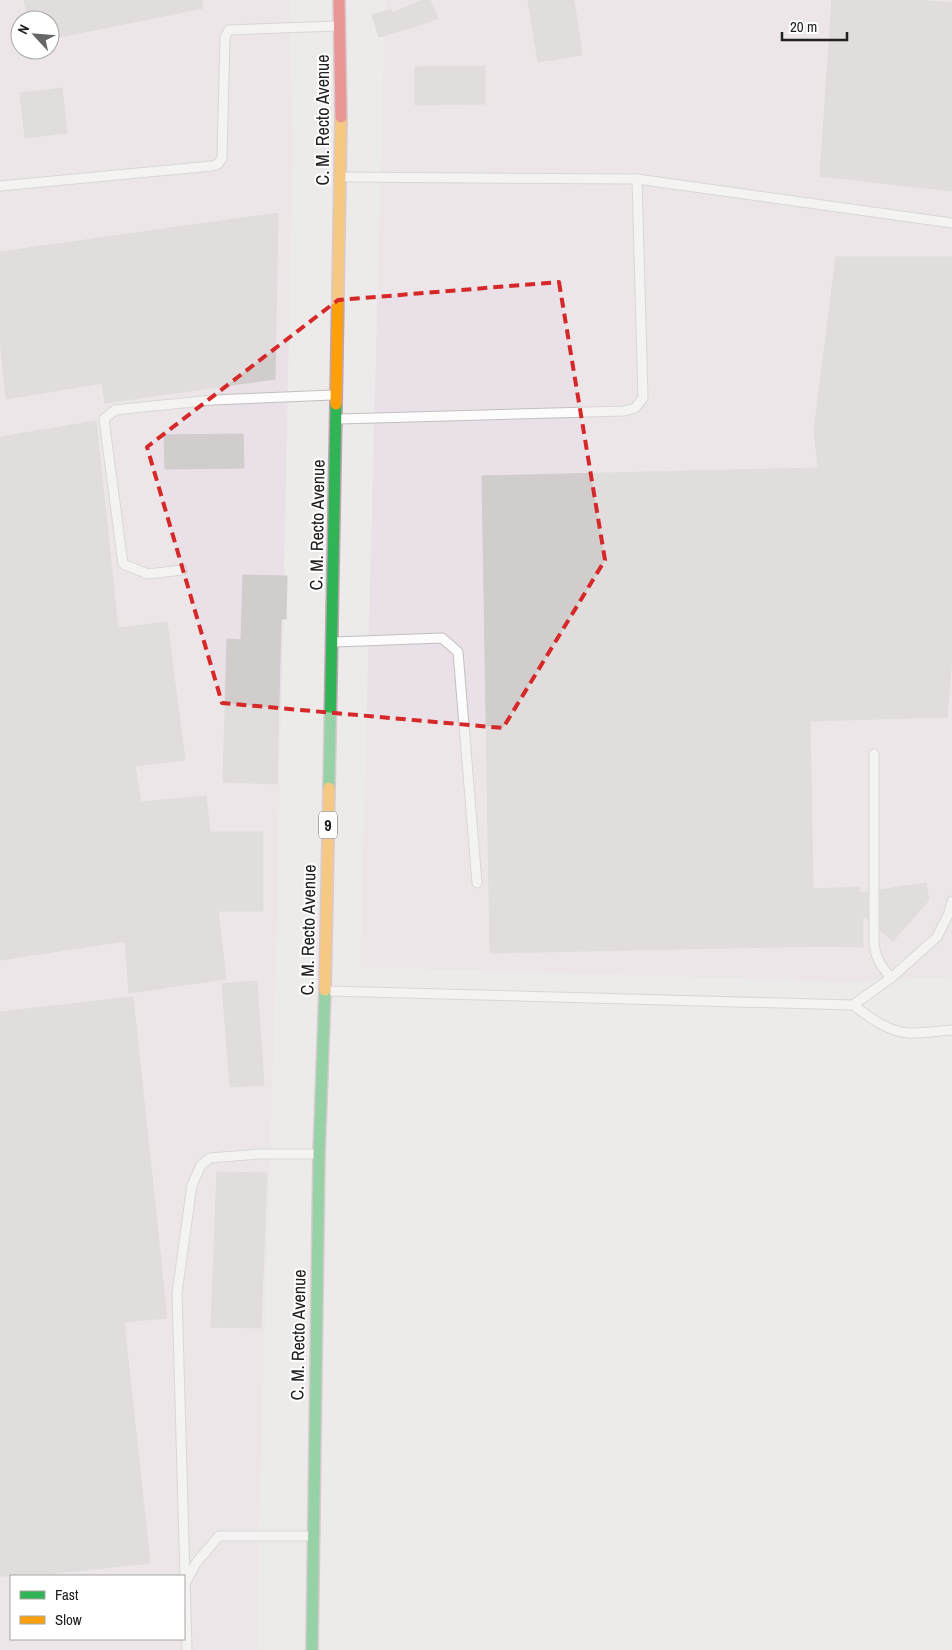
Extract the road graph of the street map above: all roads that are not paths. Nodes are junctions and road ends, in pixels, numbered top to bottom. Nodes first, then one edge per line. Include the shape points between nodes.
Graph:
1 (339, 0) edge
2 (340, 26) junction
3 (340, 177) junction
4 (637, 179) junction
5 (0, 186) edge
6 (952, 223) edge
7 (335, 394) junction
8 (335, 419) junction
9 (182, 570) dead end
10 (332, 642) junction
11 (874, 754) dead end
12 (477, 883) dead end
13 (952, 901) edge
14 (891, 978) junction
15 (325, 990) junction
16 (853, 1005) junction
17 (952, 1030) edge
18 (319, 1154) junction
19 (312, 1536) junction
20 (185, 1575) edge
21 (185, 1584) joint
22 (187, 1650) edge
23 (312, 1650) edge

1 - 2 highway, C. M. Recto Avenue / 9
2 - 3 highway, C. M. Recto Avenue / 9
2 - 5 lane via 229,30 225,37 222,158 218,164
3 - 4 lane
3 - 7 highway, C. M. Recto Avenue / 9
4 - 6 lane
4 - 8 lane via 643,398 635,408 624,411
7 - 8 highway, C. M. Recto Avenue / 9
7 - 9 lane via 133,408 115,410 104,419 123,564 148,574
8 - 10 highway, C. M. Recto Avenue / 9
10 - 12 lane via 442,638 458,652
10 - 15 highway, C. M. Recto Avenue / 9
11 - 14 lane via 874,942 878,962
13 - 14 lane via 937,937
14 - 16 lane
15 - 16 lane
15 - 18 highway, C. M. Recto Avenue / 9
16 - 17 lane via 896,1031
18 - 19 highway, C. M. Recto Avenue / 9
18 - 20 lane via 210,1158 200,1165 192,1186 177,1293
19 - 21 lane via 219,1536 196,1563
19 - 23 highway, C. M. Recto Avenue / 9
21 - 22 lane

